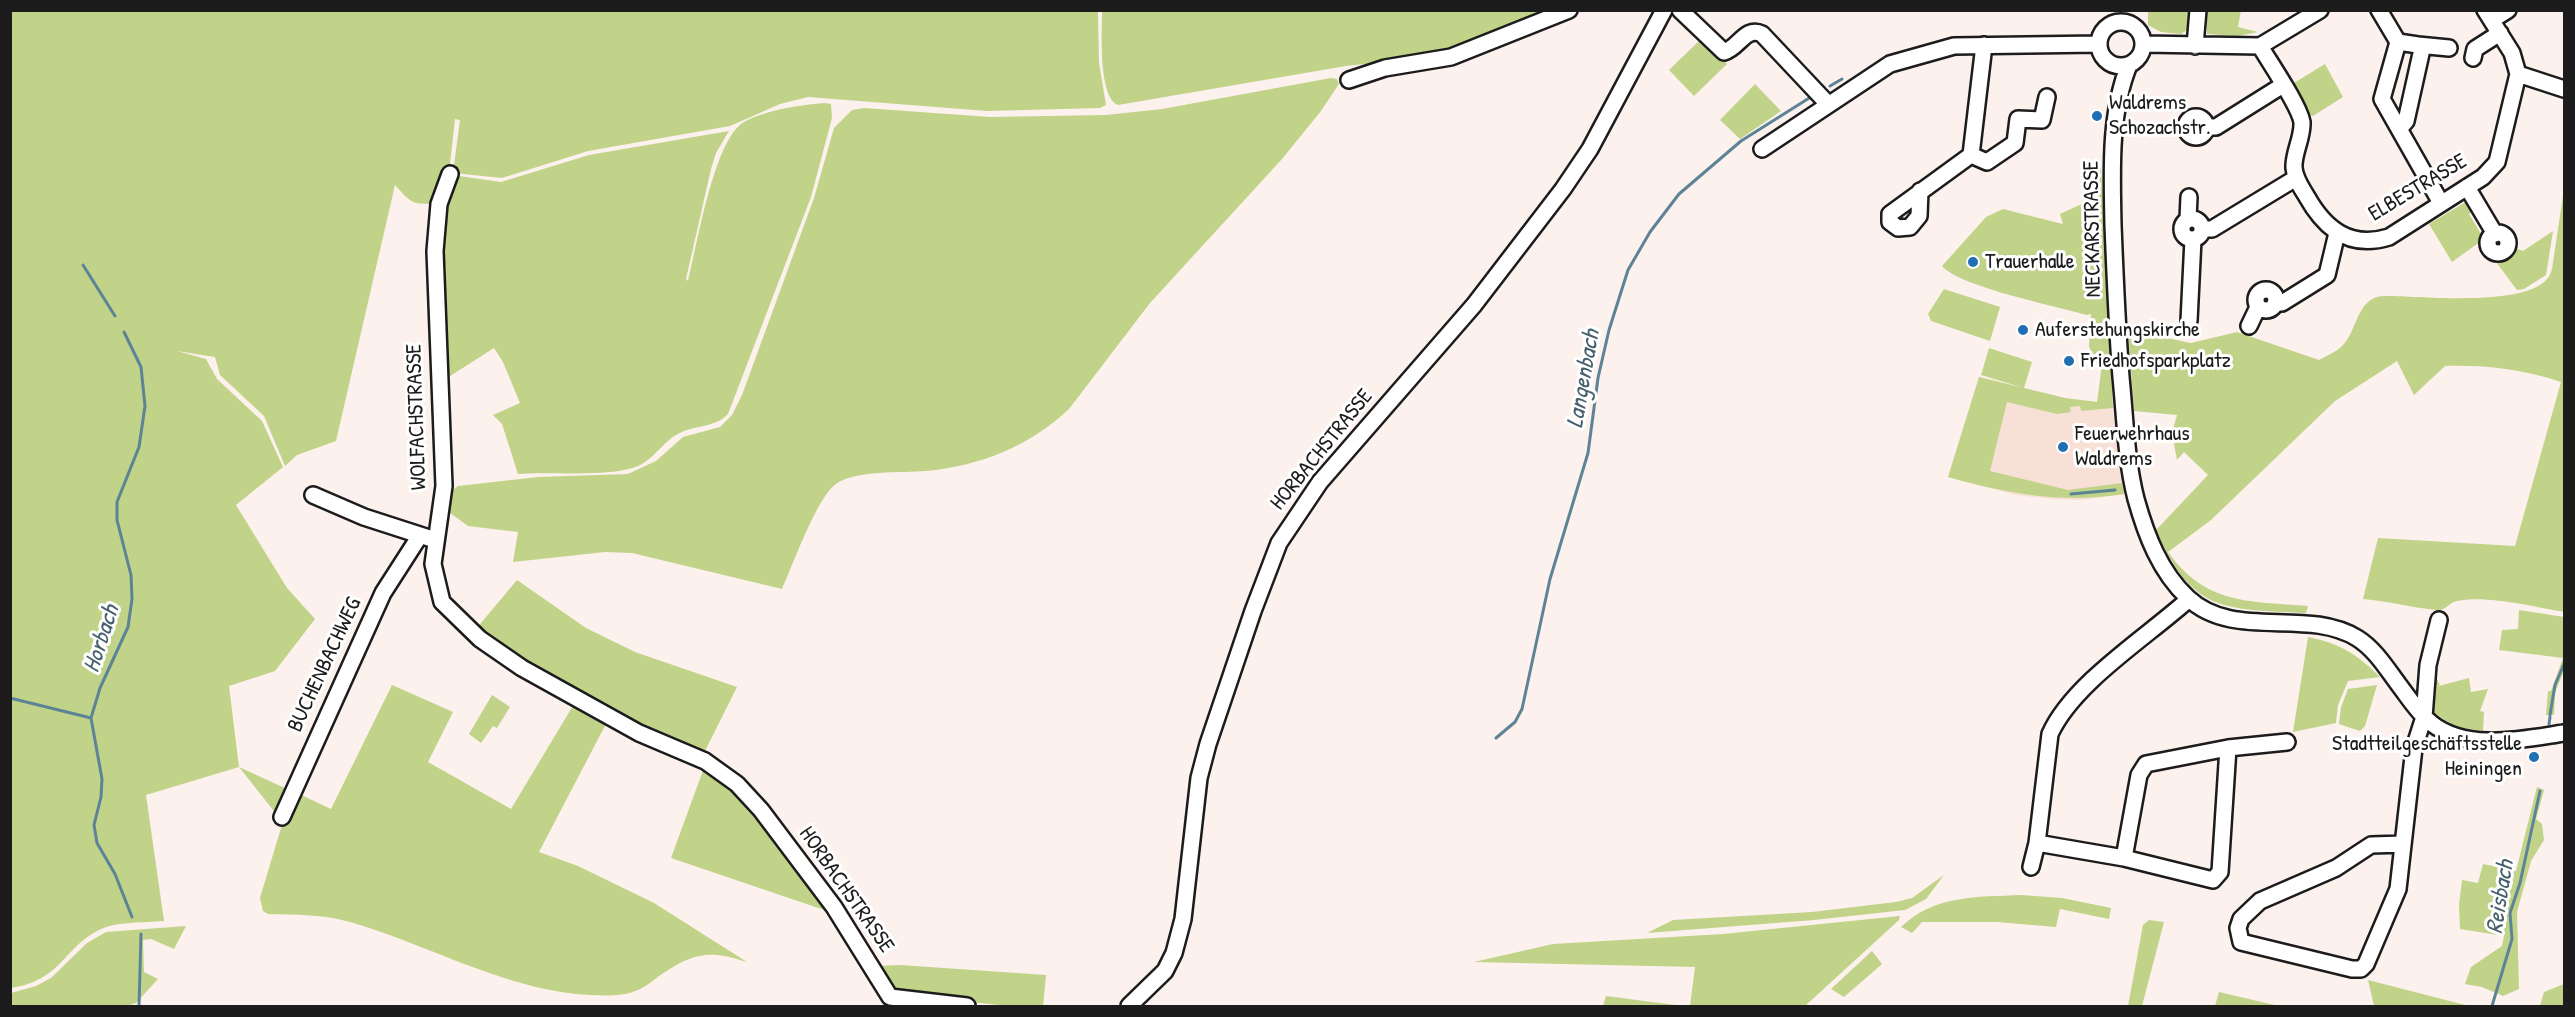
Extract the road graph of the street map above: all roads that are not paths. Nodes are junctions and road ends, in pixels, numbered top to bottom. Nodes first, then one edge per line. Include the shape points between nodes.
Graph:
1 (1569, 10) edge
2 (1664, 10) edge
3 (1680, 10) edge
4 (2198, 10) edge
5 (2320, 10) edge
6 (2379, 10) edge
7 (2508, 10) edge
8 (2115, 16) edge
9 (2131, 17) edge
10 (2492, 21) edge
11 (2398, 42) junction
12 (2099, 44) junction
13 (2144, 44) junction
14 (1984, 45) junction
15 (2418, 45) junction
16 (2196, 46) junction
17 (2260, 46) junction
18 (2449, 48) dead end
19 (2474, 58) dead end
20 (2107, 61) junction
21 (2129, 65) junction
22 (2518, 74) junction
23 (1349, 80) dead end
24 (2283, 85) junction
25 (2565, 89) edge
26 (2119, 94) junction
27 (2047, 97) dead end
28 (1828, 104) junction
29 (2400, 128) junction
30 (2193, 140) dead end
31 (1762, 149) dead end
32 (1971, 155) junction
33 (450, 174) dead end
34 (2296, 178) junction
35 (2468, 187) junction
36 (1920, 191) dead end
37 (2189, 197) dead end
38 (2441, 203) junction
39 (2337, 233) junction
40 (2198, 234) junction
41 (2495, 234) dead end
42 (2189, 321) dead end
43 (2249, 326) dead end
44 (313, 495) dead end
45 (427, 538) junction
46 (2189, 599) junction
47 (2439, 620) dead end
48 (2424, 717) junction
49 (2565, 733) edge
50 (2287, 742) dead end
51 (2228, 748) junction
52 (705, 760) joint
53 (282, 817) dead end
54 (2037, 843) junction
55 (2403, 844) junction
56 (2124, 858) junction
57 (2031, 867) dead end
58 (967, 1006) edge
59 (1129, 1006) edge

1 - 23 street via 1451,57 1385,68
2 - 59 street, HORBACHSTRASSE via 1590,149 1563,189 1474,304 1320,482 1279,543 1253,610 1199,778 1183,919 1174,953 1165,970
3 - 28 street via 1724,52 1733,49 1748,33 1762,34
4 - 16 street
5 - 17 street
6 - 11 street
7 - 10 street
8 - 9 street
8 - 12 street via 2102,32
9 - 13 street
10 - 19 street via 2475,49
10 - 22 street via 2517,63
11 - 15 street
11 - 29 street via 2382,99
12 - 14 street
12 - 20 street
13 - 16 street
13 - 21 street via 2139,57
14 - 28 street via 1954,46 1890,64
14 - 32 street
15 - 18 street
15 - 29 street via 2422,49 2406,121
16 - 17 street
17 - 24 street
20 - 21 street
20 - 26 street, NECKARSTRASSE
21 - 26 street, NECKARSTRASSE
22 - 25 street
22 - 35 street, ELBESTRASSE via 2497,162
24 - 30 street via 2216,127 2206,127
24 - 34 street via 2302,121 2294,165
26 - 46 street, NECKARSTRASSE via 2112,178 2117,325 2128,448 2136,500 2147,532 2160,562
27 - 32 street via 2042,120 2018,119 2015,143 1987,162
28 - 31 street
29 - 38 street via 2400,135
32 - 36 street
33 - 45 street, WOLFACHSTRASSE via 440,204 435,251 444,486
34 - 39 street via 2316,213
34 - 40 street
35 - 38 street, ELBESTRASSE
35 - 41 street
37 - 40 street via 2188,219 2198,220
38 - 39 street, ELBESTRASSE via 2380,240
39 - 43 street via 2327,275 2269,310 2258,307
40 - 42 street
44 - 45 street
45 - 52 street, WOLFACHSTRASSE via 442,602 480,639 580,702 639,733
45 - 53 street, BUCHENBACHWEG via 383,593
46 - 48 street via 2227,618 2328,626 2356,637 2372,651
46 - 54 street via 2072,700 2056,721 2050,734
47 - 48 street via 2428,664
48 - 49 street via 2438,728 2479,740 2511,741
48 - 55 street via 2414,748
50 - 51 street
51 - 56 street via 2146,764
51 - 56 street via 2220,872 2213,880
52 - 58 street, HORBACHSTRASSE via 737,784 761,810 834,907 890,997
54 - 56 street
54 - 57 street
55 - 55 street via 2398,889 2361,969 2241,942 2241,919 2260,901 2336,868 2372,845

